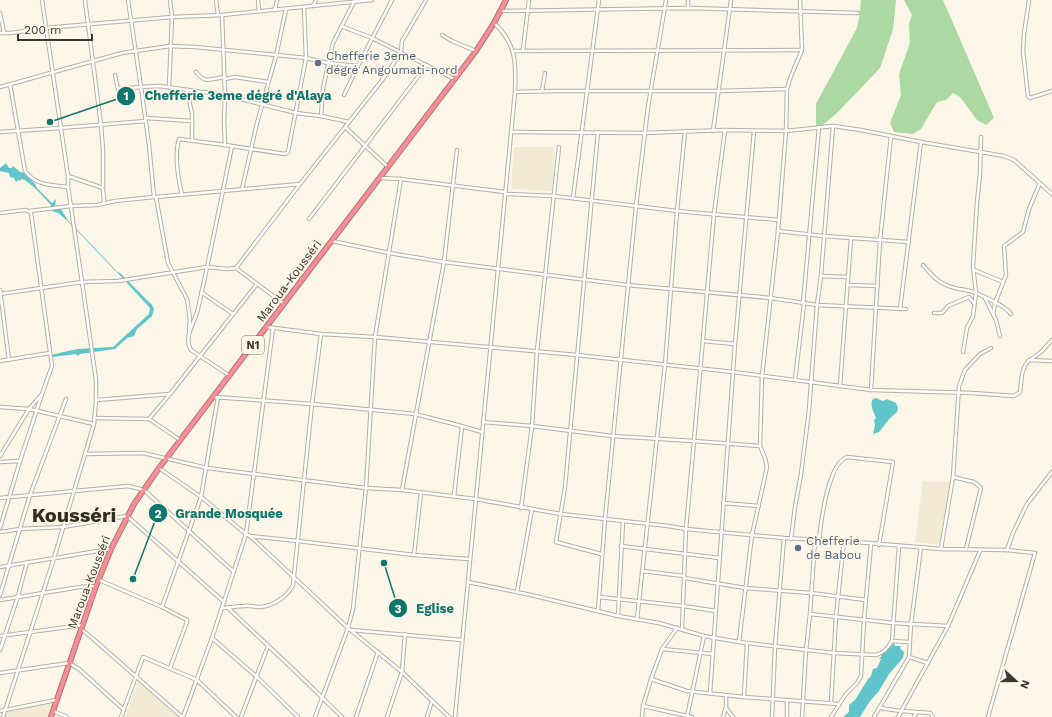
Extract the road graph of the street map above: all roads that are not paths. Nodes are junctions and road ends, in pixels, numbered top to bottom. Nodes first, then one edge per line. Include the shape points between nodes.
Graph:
1 (42, 0) edge
2 (85, 0) edge
3 (128, 0) edge
4 (170, 0) edge
5 (216, 0) edge
6 (258, 0) edge
7 (277, 0) edge
8 (316, 0) edge
9 (372, 0) edge
10 (392, 0) edge
11 (426, 0) edge
12 (506, 0) edge
13 (529, 0) edge
14 (599, 0) edge
15 (666, 0) edge
16 (688, 0) edge
17 (731, 0) edge
18 (800, 0) edge
19 (1029, 0) edge
20 (354, 1) edge
21 (313, 6) junction
22 (304, 7) junction
23 (688, 8) junction
24 (286, 9) junction
25 (665, 9) junction
26 (275, 10) junction
27 (501, 10) junction
28 (528, 10) junction
29 (597, 10) junction
30 (729, 10) junction
31 (801, 10) junction
32 (259, 11) junction
33 (0, 13) edge
34 (858, 13) dead end
35 (218, 15) junction
36 (222, 15) junction
37 (172, 17) junction
38 (131, 21) junction
39 (494, 23) junction
40 (88, 25) junction
41 (341, 26) junction
42 (45, 28) junction
43 (0, 33) edge
44 (4, 33) junction
45 (442, 34) dead end
46 (372, 38) junction
47 (170, 46) junction
48 (136, 50) junction
49 (224, 50) junction
50 (523, 50) junction
51 (723, 50) junction
52 (802, 50) junction
53 (476, 51) junction
54 (513, 51) junction
55 (593, 51) junction
56 (658, 51) junction
57 (401, 52) junction
58 (276, 56) junction
59 (306, 58) junction
60 (92, 61) junction
61 (328, 63) junction
62 (428, 65) junction
63 (358, 66) junction
64 (196, 72) dead end
65 (52, 73) junction
66 (545, 73) dead end
67 (115, 75) dead end
68 (225, 78) junction
69 (455, 79) junction
70 (268, 82) junction
71 (10, 84) junction
72 (0, 87) edge
73 (141, 87) junction
74 (169, 88) junction
75 (787, 89) junction
76 (187, 90) junction
77 (542, 91) junction
78 (587, 91) junction
79 (651, 91) junction
80 (718, 91) junction
81 (1052, 91) edge
82 (515, 92) junction
83 (344, 95) dead end
84 (225, 96) junction
85 (262, 104) junction
86 (296, 113) junction
87 (321, 116) junction
88 (146, 119) junction
89 (192, 122) junction
90 (349, 122) junction
91 (101, 125) junction
92 (833, 126) junction
93 (345, 127) junction
94 (819, 127) junction
95 (60, 128) junction
96 (725, 130) junction
97 (18, 131) junction
98 (685, 131) junction
99 (713, 131) junction
100 (754, 131) junction
101 (786, 131) junction
102 (0, 132) edge
103 (511, 132) junction
104 (582, 132) junction
105 (598, 132) junction
106 (644, 133) junction
107 (891, 136) junction
108 (981, 137) dead end
109 (192, 140) junction
110 (921, 142) junction
111 (225, 145) junction
112 (232, 146) junction
113 (364, 146) junction
114 (559, 147) dead end
115 (250, 149) junction
116 (457, 150) dead end
117 (980, 153) junction
118 (388, 168) junction
119 (68, 176) junction
120 (380, 178) junction
121 (401, 179) junction
122 (1040, 183) junction
123 (300, 184) junction
124 (453, 186) junction
125 (68, 187) junction
126 (103, 188) junction
127 (242, 189) junction
128 (222, 191) junction
129 (505, 193) junction
130 (1052, 194) edge
131 (182, 196) junction
132 (554, 196) junction
133 (155, 197) junction
134 (573, 198) junction
135 (591, 200) junction
136 (104, 203) junction
137 (71, 206) junction
138 (636, 206) junction
139 (677, 211) junction
140 (29, 212) junction
141 (0, 213) edge
142 (714, 214) junction
143 (746, 217) junction
144 (309, 219) dead end
145 (779, 220) junction
146 (778, 231) junction
147 (810, 234) junction
148 (823, 236) junction
149 (851, 238) junction
150 (880, 240) junction
151 (332, 241) junction
152 (909, 242) junction
153 (389, 253) junction
154 (444, 262) junction
155 (923, 265) dead end
156 (207, 267) junction
157 (236, 268) junction
158 (497, 269) junction
159 (973, 270) junction
160 (173, 272) junction
161 (545, 274) junction
162 (820, 276) junction
163 (848, 277) junction
164 (584, 279) junction
165 (82, 282) junction
166 (1003, 282) junction
167 (257, 284) junction
168 (627, 285) junction
169 (847, 285) junction
170 (878, 286) junction
171 (41, 288) junction
172 (671, 289) junction
173 (0, 290) edge
174 (202, 292) junction
175 (708, 292) junction
176 (976, 293) junction
177 (0, 294) edge
178 (739, 295) junction
179 (771, 298) junction
180 (984, 298) junction
181 (974, 303) junction
182 (995, 303) junction
183 (284, 304) junction
184 (804, 304) junction
185 (817, 306) junction
186 (846, 307) junction
187 (876, 308) junction
188 (900, 309) junction
189 (906, 309) dead end
190 (934, 313) dead end
191 (233, 314) junction
192 (1011, 314) dead end
193 (993, 315) junction
194 (267, 327) junction
195 (273, 328) junction
196 (189, 331) junction
197 (321, 334) junction
198 (375, 336) junction
199 (1000, 336) dead end
200 (1052, 340) edge
201 (430, 341) junction
202 (703, 341) junction
203 (735, 344) junction
204 (490, 347) junction
205 (991, 348) dead end
206 (537, 351) junction
207 (963, 352) dead end
208 (50, 354) junction
209 (577, 355) junction
210 (200, 356) junction
211 (9, 360) junction
212 (620, 360) junction
213 (1029, 360) junction
214 (0, 361) edge
215 (1052, 361) edge
216 (665, 365) junction
217 (701, 368) junction
218 (733, 372) junction
219 (230, 376) junction
220 (762, 376) junction
221 (795, 380) junction
222 (811, 382) junction
223 (840, 386) junction
224 (871, 390) junction
225 (958, 392) junction
226 (42, 394) junction
227 (170, 394) junction
228 (216, 397) junction
229 (66, 399) dead end
230 (96, 400) junction
231 (264, 400) junction
232 (312, 404) junction
233 (0, 407) edge
234 (29, 409) junction
235 (370, 409) junction
236 (37, 411) junction
237 (415, 414) junction
238 (60, 416) junction
239 (94, 418) junction
240 (149, 419) junction
241 (483, 422) junction
242 (94, 424) junction
243 (462, 426) junction
244 (532, 426) junction
245 (570, 430) junction
246 (482, 432) junction
247 (612, 436) junction
248 (657, 438) junction
249 (181, 440) junction
250 (694, 441) junction
251 (728, 443) junction
252 (760, 446) junction
253 (85, 454) junction
254 (0, 456) edge
255 (166, 459) junction
256 (20, 461) junction
257 (0, 462) edge
258 (159, 468) junction
259 (207, 468) junction
260 (1052, 472) edge
261 (254, 474) junction
262 (953, 477) junction
263 (305, 480) junction
264 (366, 488) junction
265 (144, 490) junction
266 (402, 490) junction
267 (73, 492) junction
268 (421, 492) junction
269 (30, 495) junction
270 (454, 496) junction
271 (9, 497) junction
272 (201, 497) junction
273 (0, 498) edge
274 (475, 499) junction
275 (723, 503) junction
276 (759, 506) junction
277 (520, 508) junction
278 (532, 509) junction
279 (561, 514) junction
280 (127, 516) junction
281 (605, 519) junction
282 (623, 521) junction
283 (647, 523) junction
284 (63, 527) junction
285 (0, 528) edge
286 (20, 529) junction
287 (686, 529) junction
288 (189, 531) junction
289 (0, 532) edge
290 (721, 532) junction
291 (246, 534) junction
292 (752, 535) junction
293 (250, 536) junction
294 (784, 538) junction
295 (791, 539) junction
296 (298, 540) junction
297 (815, 540) junction
298 (819, 540) junction
299 (844, 541) junction
300 (871, 544) junction
301 (879, 545) junction
302 (622, 546) junction
303 (899, 546) junction
304 (921, 547) junction
305 (359, 548) junction
306 (644, 548) junction
307 (111, 549) junction
308 (941, 549) junction
309 (966, 549) junction
310 (1007, 550) junction
311 (980, 551) junction
312 (601, 554) junction
313 (686, 554) junction
314 (414, 555) junction
315 (54, 558) junction
316 (719, 558) junction
317 (469, 559) junction
318 (27, 562) junction
319 (178, 562) junction
320 (10, 565) junction
321 (0, 567) edge
322 (642, 571) junction
323 (234, 572) junction
324 (684, 577) junction
325 (295, 578) junction
326 (98, 580) junction
327 (467, 582) junction
328 (717, 584) junction
329 (96, 586) junction
330 (746, 588) junction
331 (42, 592) junction
332 (517, 592) junction
333 (780, 592) junction
334 (811, 594) junction
335 (0, 595) edge
336 (18, 596) junction
337 (838, 596) junction
338 (599, 597) junction
339 (619, 599) junction
340 (0, 600) edge
341 (866, 600) junction
342 (224, 602) junction
343 (639, 602) junction
344 (683, 606) junction
345 (162, 607) junction
346 (222, 608) junction
347 (228, 608) junction
348 (598, 611) junction
349 (716, 611) junction
350 (810, 614) junction
351 (618, 616) junction
352 (836, 616) junction
353 (637, 619) junction
354 (864, 620) junction
355 (893, 623) junction
356 (911, 624) junction
357 (948, 626) junction
358 (82, 627) junction
359 (677, 628) junction
360 (349, 629) junction
361 (682, 629) junction
362 (30, 632) junction
363 (405, 634) junction
364 (0, 636) edge
365 (5, 636) junction
366 (704, 636) junction
367 (212, 638) junction
368 (714, 638) junction
369 (462, 640) junction
370 (892, 641) junction
371 (739, 642) junction
372 (910, 642) junction
373 (747, 643) junction
374 (268, 646) junction
375 (775, 647) junction
376 (662, 649) junction
377 (0, 650) edge
378 (806, 650) junction
379 (378, 652) junction
380 (702, 652) junction
381 (834, 653) junction
382 (712, 654) junction
383 (862, 654) junction
384 (909, 657) junction
385 (69, 663) junction
386 (928, 663) junction
387 (170, 668) junction
388 (18, 670) junction
389 (402, 672) junction
390 (0, 673) edge
391 (136, 676) junction
392 (257, 677) junction
393 (650, 679) junction
394 (196, 680) junction
395 (694, 691) junction
396 (710, 693) junction
397 (726, 696) junction
398 (322, 697) junction
399 (744, 697) junction
400 (57, 700) junction
401 (773, 700) junction
402 (787, 700) junction
403 (432, 701) junction
404 (804, 701) junction
405 (831, 703) junction
406 (839, 704) junction
407 (643, 706) junction
408 (726, 707) junction
409 (880, 708) junction
410 (5, 710) junction
411 (53, 710) junction
412 (124, 710) junction
413 (0, 711) edge
414 (901, 711) junction
415 (916, 712) junction
416 (688, 716) edge
417 (3, 717) edge
418 (51, 717) edge
419 (67, 717) edge
420 (121, 717) edge
421 (183, 717) edge
422 (236, 717) edge
423 (241, 717) edge
424 (298, 717) edge
425 (315, 717) edge
426 (342, 717) edge
427 (356, 717) edge
428 (387, 717) edge
429 (427, 717) edge
430 (449, 717) edge
431 (455, 717) edge
432 (642, 717) edge
433 (692, 717) edge
434 (723, 717) edge
435 (733, 717) edge
436 (772, 717) edge
437 (787, 717) edge
438 (802, 717) edge
439 (831, 717) edge
440 (874, 717) edge
441 (898, 717) edge
442 (914, 717) edge
443 (933, 717) edge
444 (988, 717) edge

1 - 42 street
2 - 40 street
3 - 38 street
4 - 37 street
5 - 35 street
6 - 32 street
7 - 26 street
8 - 21 street
9 - 20 street
10 - 46 street
11 - 57 street via 402,41
12 - 27 highway, Maroua-Kousséri / N1
13 - 28 street
14 - 29 street
15 - 25 street
16 - 23 street
17 - 30 street
18 - 31 street
19 - 81 street via 1023,51 1028,96 1030,98
20 - 21 street
20 - 41 street
21 - 22 street
22 - 24 street
22 - 59 street
23 - 25 street
23 - 30 street
24 - 26 street
24 - 58 street
25 - 29 street
25 - 56 street
26 - 32 street
27 - 28 street
27 - 39 highway, Maroua-Kousséri / N1
28 - 29 street
28 - 50 street
29 - 55 street
30 - 31 street
30 - 51 street
31 - 34 street
31 - 52 street
32 - 36 street
33 - 44 street
35 - 36 street
35 - 37 street
36 - 49 street
37 - 38 street
37 - 47 street
38 - 40 street
38 - 48 street
39 - 53 highway, Maroua-Kousséri / N1
39 - 54 street via 507,37
40 - 42 street
40 - 60 street
41 - 46 street
41 - 61 street
42 - 44 street
42 - 65 street
43 - 44 street
45 - 53 street
46 - 57 street
46 - 63 street
47 - 48 street
47 - 49 street
47 - 74 street
48 - 60 street
48 - 73 street
49 - 58 street
49 - 68 street
50 - 54 street
50 - 55 street
51 - 52 street
51 - 56 street
51 - 80 street
52 - 75 street
53 - 69 highway, Maroua-Kousséri / N1
54 - 82 street via 516,68
55 - 56 street
55 - 78 street
56 - 79 street
57 - 62 street
57 - 90 street
58 - 59 street
58 - 70 street
59 - 61 street
59 - 86 street
60 - 65 street
60 - 91 street
61 - 63 street
61 - 87 street
62 - 69 street
62 - 113 street
63 - 83 street
64 - 68 street via 204,80
65 - 71 street
65 - 95 street
66 - 77 street
67 - 73 street via 118,89
68 - 70 street
68 - 84 street
69 - 118 highway, Maroua-Kousséri / N1
70 - 85 street
71 - 72 street
71 - 97 street
73 - 74 street via 153,85
73 - 88 street
74 - 76 street
75 - 80 street
75 - 101 street
76 - 84 street
76 - 89 street
77 - 78 street
77 - 82 street
78 - 79 street
78 - 104 street
79 - 80 street
79 - 106 street
80 - 99 street
82 - 103 street
84 - 85 street
84 - 111 street
85 - 86 street
85 - 115 street
86 - 87 street
86 - 115 street via 287,153
87 - 90 street
88 - 89 street
88 - 91 street
88 - 133 street
89 - 109 street
90 - 93 street
91 - 95 street
91 - 126 street
92 - 94 street
92 - 107 street
92 - 148 street
93 - 113 street
93 - 123 street
94 - 101 street
94 - 147 street
95 - 97 street
95 - 119 street
96 - 99 street
96 - 100 street
96 - 142 street
97 - 102 street
97 - 125 street via 25,171 30,178 48,185
98 - 99 street
98 - 106 street
98 - 139 street
100 - 101 street
100 - 143 street
101 - 145 street
103 - 104 street
103 - 129 street
104 - 105 street
104 - 134 street
105 - 106 street
105 - 135 street
106 - 138 street
107 - 110 street
107 - 150 street
108 - 117 street
109 - 111 street
109 - 131 street via 180,138 178,141
110 - 117 street
110 - 152 street
111 - 112 street
112 - 115 street
112 - 128 street
113 - 118 street
113 - 144 street
114 - 132 street
115 - 127 street
116 - 124 street
117 - 122 street via 1014,160
117 - 159 street
118 - 120 highway, Maroua-Kousséri / N1
119 - 125 street
119 - 126 street
120 - 121 street
120 - 151 highway, Maroua-Kousséri / N1
121 - 124 street
121 - 153 street
122 - 130 street
122 - 166 street via 1028,209 1023,232 1004,246 1006,275
123 - 127 street
123 - 157 street
124 - 129 street
124 - 154 street
125 - 137 street
126 - 136 street
127 - 128 street
128 - 131 street
128 - 156 street
129 - 132 street
129 - 158 street
131 - 133 street
132 - 134 street
132 - 161 street
133 - 136 street
133 - 160 street via 166,256
134 - 135 street
135 - 138 street
135 - 164 street
136 - 137 street
137 - 140 street
137 - 165 street
138 - 139 street
138 - 168 street
139 - 142 street
139 - 172 street
140 - 141 street via 26,210
140 - 171 street
142 - 143 street
142 - 175 street
143 - 145 street
143 - 178 street
145 - 146 street
146 - 147 street
146 - 179 street
147 - 148 street
147 - 184 street
148 - 149 street
148 - 162 street
149 - 150 street
149 - 163 street
150 - 152 street
150 - 170 street
151 - 153 street
151 - 183 highway, Maroua-Kousséri / N1
152 - 188 street
153 - 154 street
153 - 198 street
154 - 158 street
154 - 201 street
155 - 176 street via 934,279 946,286
156 - 157 street
156 - 160 street
156 - 174 street
157 - 167 street
158 - 161 street
158 - 204 street
159 - 166 street
159 - 176 street
160 - 165 street via 118,281
160 - 196 street via 186,295
161 - 164 street
161 - 206 street
162 - 163 street
162 - 185 street
163 - 169 street
164 - 168 street
164 - 209 street
165 - 171 street
165 - 230 street
166 - 182 street
167 - 183 street
167 - 191 street
168 - 172 street
168 - 212 street
169 - 170 street
169 - 186 street
170 - 187 street
171 - 177 street
171 - 208 street
172 - 175 street
172 - 216 street
173 - 177 street
174 - 191 street
174 - 196 street via 195,320
175 - 178 street
175 - 202 street
176 - 180 street
176 - 181 street
177 - 211 street
178 - 179 street
178 - 203 street
179 - 184 street
179 - 220 street
180 - 182 street
180 - 193 street
181 - 190 street via 968,297 948,306 942,313
181 - 207 street
182 - 192 street via 1001,304
182 - 193 street
183 - 194 highway, Maroua-Kousséri / N1
184 - 185 street
184 - 221 street
185 - 186 street
185 - 222 street
186 - 187 street
186 - 223 street
187 - 188 street
187 - 224 street
188 - 189 street
191 - 210 street
193 - 199 street
194 - 195 street
194 - 219 highway, Maroua-Kousséri / N1
195 - 197 street
195 - 231 street
196 - 210 street via 190,348
197 - 198 street
197 - 232 street
198 - 201 street
198 - 235 street
200 - 213 street
201 - 204 street
201 - 237 street
202 - 203 street
202 - 217 street
203 - 218 street
204 - 206 street
204 - 241 street
205 - 225 street via 980,354 965,370
206 - 209 street
206 - 244 street
208 - 211 street
208 - 226 street via 51,370
209 - 212 street
209 - 245 street
210 - 219 street
210 - 227 street
211 - 214 street
212 - 216 street
212 - 247 street
213 - 215 street
213 - 225 street via 1022,372 1017,395
216 - 217 street
216 - 248 street
217 - 218 street
217 - 250 street
218 - 220 street
218 - 251 street
219 - 228 highway, Maroua-Kousséri / N1
220 - 221 street
220 - 252 street
221 - 222 street
222 - 223 street
222 - 295 street via 806,441
223 - 224 street
224 - 225 street
225 - 262 street
226 - 234 street
226 - 236 street
227 - 230 street
227 - 240 street
228 - 231 street
228 - 249 highway, Maroua-Kousséri / N1
228 - 259 street
229 - 238 street
230 - 239 street
231 - 232 street
231 - 261 street
232 - 235 street
232 - 263 street
233 - 234 street
234 - 236 street
234 - 254 street
235 - 237 street
235 - 264 street
236 - 238 street
236 - 256 street
237 - 243 street
237 - 266 street
238 - 242 street
238 - 269 street
239 - 240 street
239 - 242 street
240 - 249 street
241 - 244 street
241 - 246 street
242 - 253 street
243 - 246 street
243 - 270 street
244 - 245 street
244 - 277 street
245 - 247 street
245 - 279 street
246 - 274 street
247 - 248 street
247 - 281 street
248 - 250 street
248 - 283 street
249 - 255 highway, Maroua-Kousséri / N1
250 - 251 street
250 - 287 street
251 - 252 street
251 - 275 street
252 - 276 street via 766,458 766,467
253 - 255 street via 142,453
253 - 267 street
255 - 258 highway, Maroua-Kousséri / N1
255 - 259 street
256 - 257 street
256 - 271 street
258 - 265 highway, Maroua-Kousséri / N1
258 - 272 street
259 - 261 street
259 - 272 street
260 - 310 street via 1027,504
261 - 263 street
261 - 291 street
262 - 308 street
262 - 309 street via 974,482 981,488
263 - 264 street
263 - 296 street
264 - 266 street
264 - 305 street
265 - 267 street via 128,486
265 - 280 highway, Maroua-Kousséri / N1
265 - 288 street
266 - 268 street
267 - 269 street
267 - 284 street
268 - 270 street
268 - 314 street
269 - 271 street
269 - 286 street
270 - 274 street
271 - 273 street
271 - 285 street
272 - 288 street
272 - 291 street
274 - 277 street
274 - 317 street
275 - 276 street
275 - 290 street
276 - 292 street
277 - 278 street
278 - 279 street
278 - 332 street
279 - 281 street
279 - 312 street via 556,542
280 - 284 street
280 - 307 highway, Maroua-Kousséri / N1
280 - 319 street
281 - 282 street
281 - 312 street
282 - 283 street
282 - 302 street
283 - 287 street
283 - 306 street
284 - 286 street
284 - 315 street
286 - 289 street
286 - 320 street
287 - 290 street
287 - 313 street
288 - 319 street
288 - 323 street
290 - 292 street
290 - 316 street
291 - 293 street
291 - 323 street
292 - 294 street
292 - 330 street
293 - 296 street
293 - 325 street
294 - 295 street
294 - 333 street
295 - 297 street
296 - 305 street
296 - 325 street
297 - 298 street
297 - 334 street
298 - 299 street
298 - 301 street via 827,492 837,466 847,457 893,462
299 - 300 street
299 - 337 street
300 - 301 street
300 - 341 street
301 - 303 street
302 - 306 street
302 - 339 street
303 - 304 street
303 - 355 street
304 - 308 street
304 - 356 street
305 - 314 street
305 - 360 street
306 - 313 street
306 - 322 street
307 - 315 street
307 - 326 highway, Maroua-Kousséri / N1
308 - 309 street
309 - 311 street
310 - 311 street
310 - 444 street via 1035,553
311 - 357 street
312 - 338 street
313 - 316 street
313 - 324 street
314 - 317 street
315 - 318 street
315 - 331 street
316 - 328 street
317 - 327 street
318 - 320 street
318 - 336 street
319 - 342 street
319 - 345 street
320 - 321 street
320 - 335 street
322 - 324 street
322 - 343 street
323 - 342 street
324 - 328 street
324 - 344 street
325 - 347 street via 291,590 278,601 261,607
325 - 360 street
326 - 329 highway, Maroua-Kousséri / N1
326 - 345 street
327 - 332 street
327 - 369 street
328 - 330 street
328 - 349 street
329 - 331 street
329 - 358 highway, Maroua-Kousséri / N1
330 - 333 street
330 - 371 street
331 - 336 street
331 - 362 street
332 - 348 street
333 - 334 street
333 - 375 street
334 - 337 street
334 - 350 street
336 - 340 street
336 - 365 street
337 - 341 street
337 - 352 street
338 - 339 street
338 - 348 street
339 - 343 street
339 - 351 street
341 - 354 street
342 - 346 street
343 - 344 street
343 - 353 street
344 - 349 street
344 - 361 street
345 - 387 street via 188,621
346 - 347 street
346 - 367 street
347 - 374 street
348 - 351 street
349 - 368 street
350 - 352 street
350 - 378 street
351 - 353 street
352 - 354 street
352 - 381 street
353 - 359 street
354 - 355 street
354 - 383 street
355 - 356 street
355 - 370 street
356 - 357 street
356 - 372 street
357 - 386 street
358 - 362 street
358 - 385 highway, Maroua-Kousséri / N1
358 - 391 street
359 - 361 street
359 - 376 street
360 - 363 street
360 - 379 street
360 - 398 street
361 - 366 street
362 - 365 street
362 - 388 street
363 - 369 street
363 - 389 street
364 - 365 street
365 - 377 street
366 - 368 street
366 - 380 street
367 - 392 street
367 - 394 street
368 - 371 street
368 - 382 street
369 - 431 street
370 - 372 street
370 - 383 street via 880,654
371 - 373 street
372 - 384 street
373 - 375 street
373 - 399 street
374 - 392 street
374 - 398 street
375 - 378 street
375 - 401 street
376 - 380 street
376 - 393 street
378 - 381 street
378 - 404 street
379 - 389 street
379 - 427 street
380 - 382 street
380 - 395 street
381 - 383 street
381 - 405 street
382 - 396 street
383 - 406 street via 861,676
384 - 386 street
384 - 409 street
385 - 388 street
385 - 400 highway, Maroua-Kousséri / N1
385 - 412 street via 79,668
386 - 414 street
387 - 391 street via 143,657
387 - 394 street
388 - 390 street
388 - 410 street
389 - 403 street
389 - 428 street
391 - 412 street
391 - 421 street
392 - 423 street
392 - 424 street
393 - 395 street
393 - 407 street
394 - 421 street
394 - 422 street
395 - 396 street
395 - 416 street
396 - 397 street
397 - 399 street
397 - 408 street
398 - 425 street
398 - 426 street
399 - 401 street
400 - 410 street
400 - 411 highway, Maroua-Kousséri / N1
401 - 402 street
401 - 436 street
402 - 404 street
402 - 437 street
403 - 429 street
403 - 430 street
404 - 405 street
404 - 438 street
405 - 406 street
406 - 439 street
407 - 416 street
407 - 432 street
408 - 434 street
408 - 435 street
409 - 414 street
409 - 440 street
410 - 413 street
410 - 417 street
411 - 418 highway, Maroua-Kousséri / N1
411 - 419 street
412 - 420 street
414 - 415 street
414 - 441 street
415 - 442 street
415 - 443 street via 930,713
416 - 433 street

